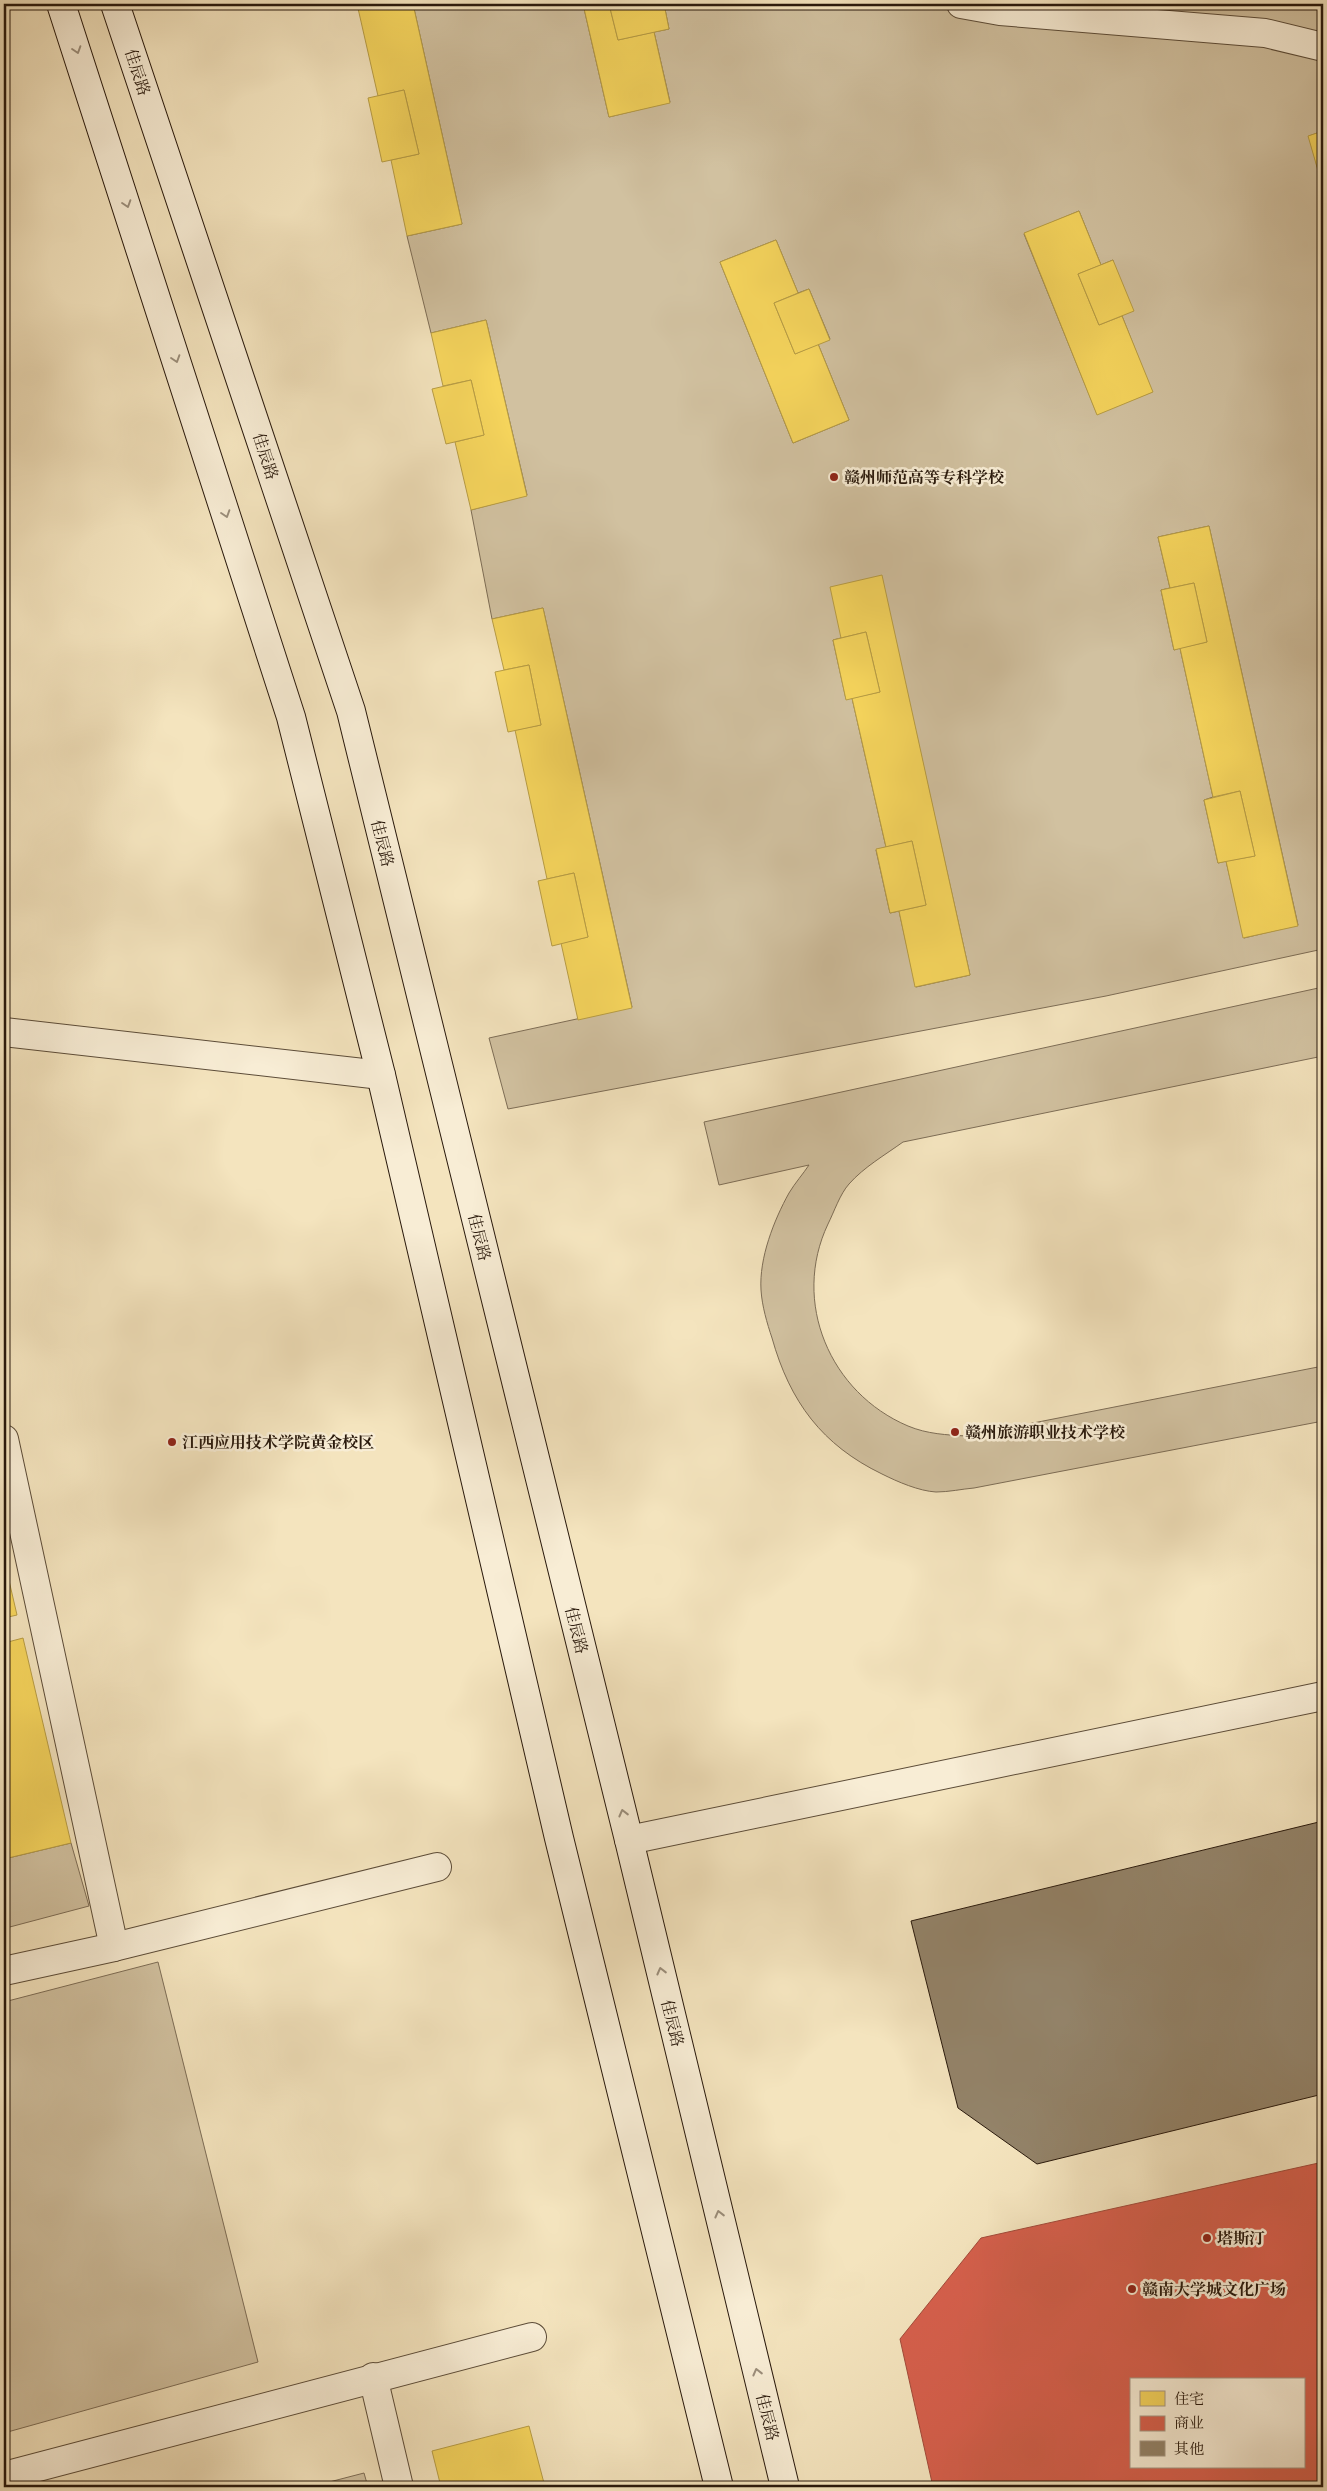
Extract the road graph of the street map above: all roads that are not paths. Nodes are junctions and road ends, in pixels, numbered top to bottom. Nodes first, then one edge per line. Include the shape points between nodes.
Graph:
1 (61, 4) edge
2 (114, 4) edge
3 (961, 4) edge
4 (1323, 47) edge
5 (4, 1032) edge
6 (381, 1075) junction
7 (4, 1439) edge
8 (1323, 1696) edge
9 (629, 1840) junction
10 (437, 1867) dead end
11 (114, 1947) junction
12 (4, 1971) edge
13 (532, 2336) dead end
14 (373, 2378) junction
15 (4, 2476) edge
16 (399, 2487) edge
17 (719, 2487) edge
18 (785, 2487) edge

1 -> 6 main road via 291,717
9 -> 2 main road, 佳辰路 via 351,710
3 - 4 main road via 1000,11 1266,33
5 - 6 main road
6 - 17 main road via 559,1838
7 - 11 main road
8 - 9 main road
18 -> 9 main road, 佳辰路
10 - 11 main road
11 - 12 main road
13 - 14 main road
14 - 15 main road
14 - 16 main road

